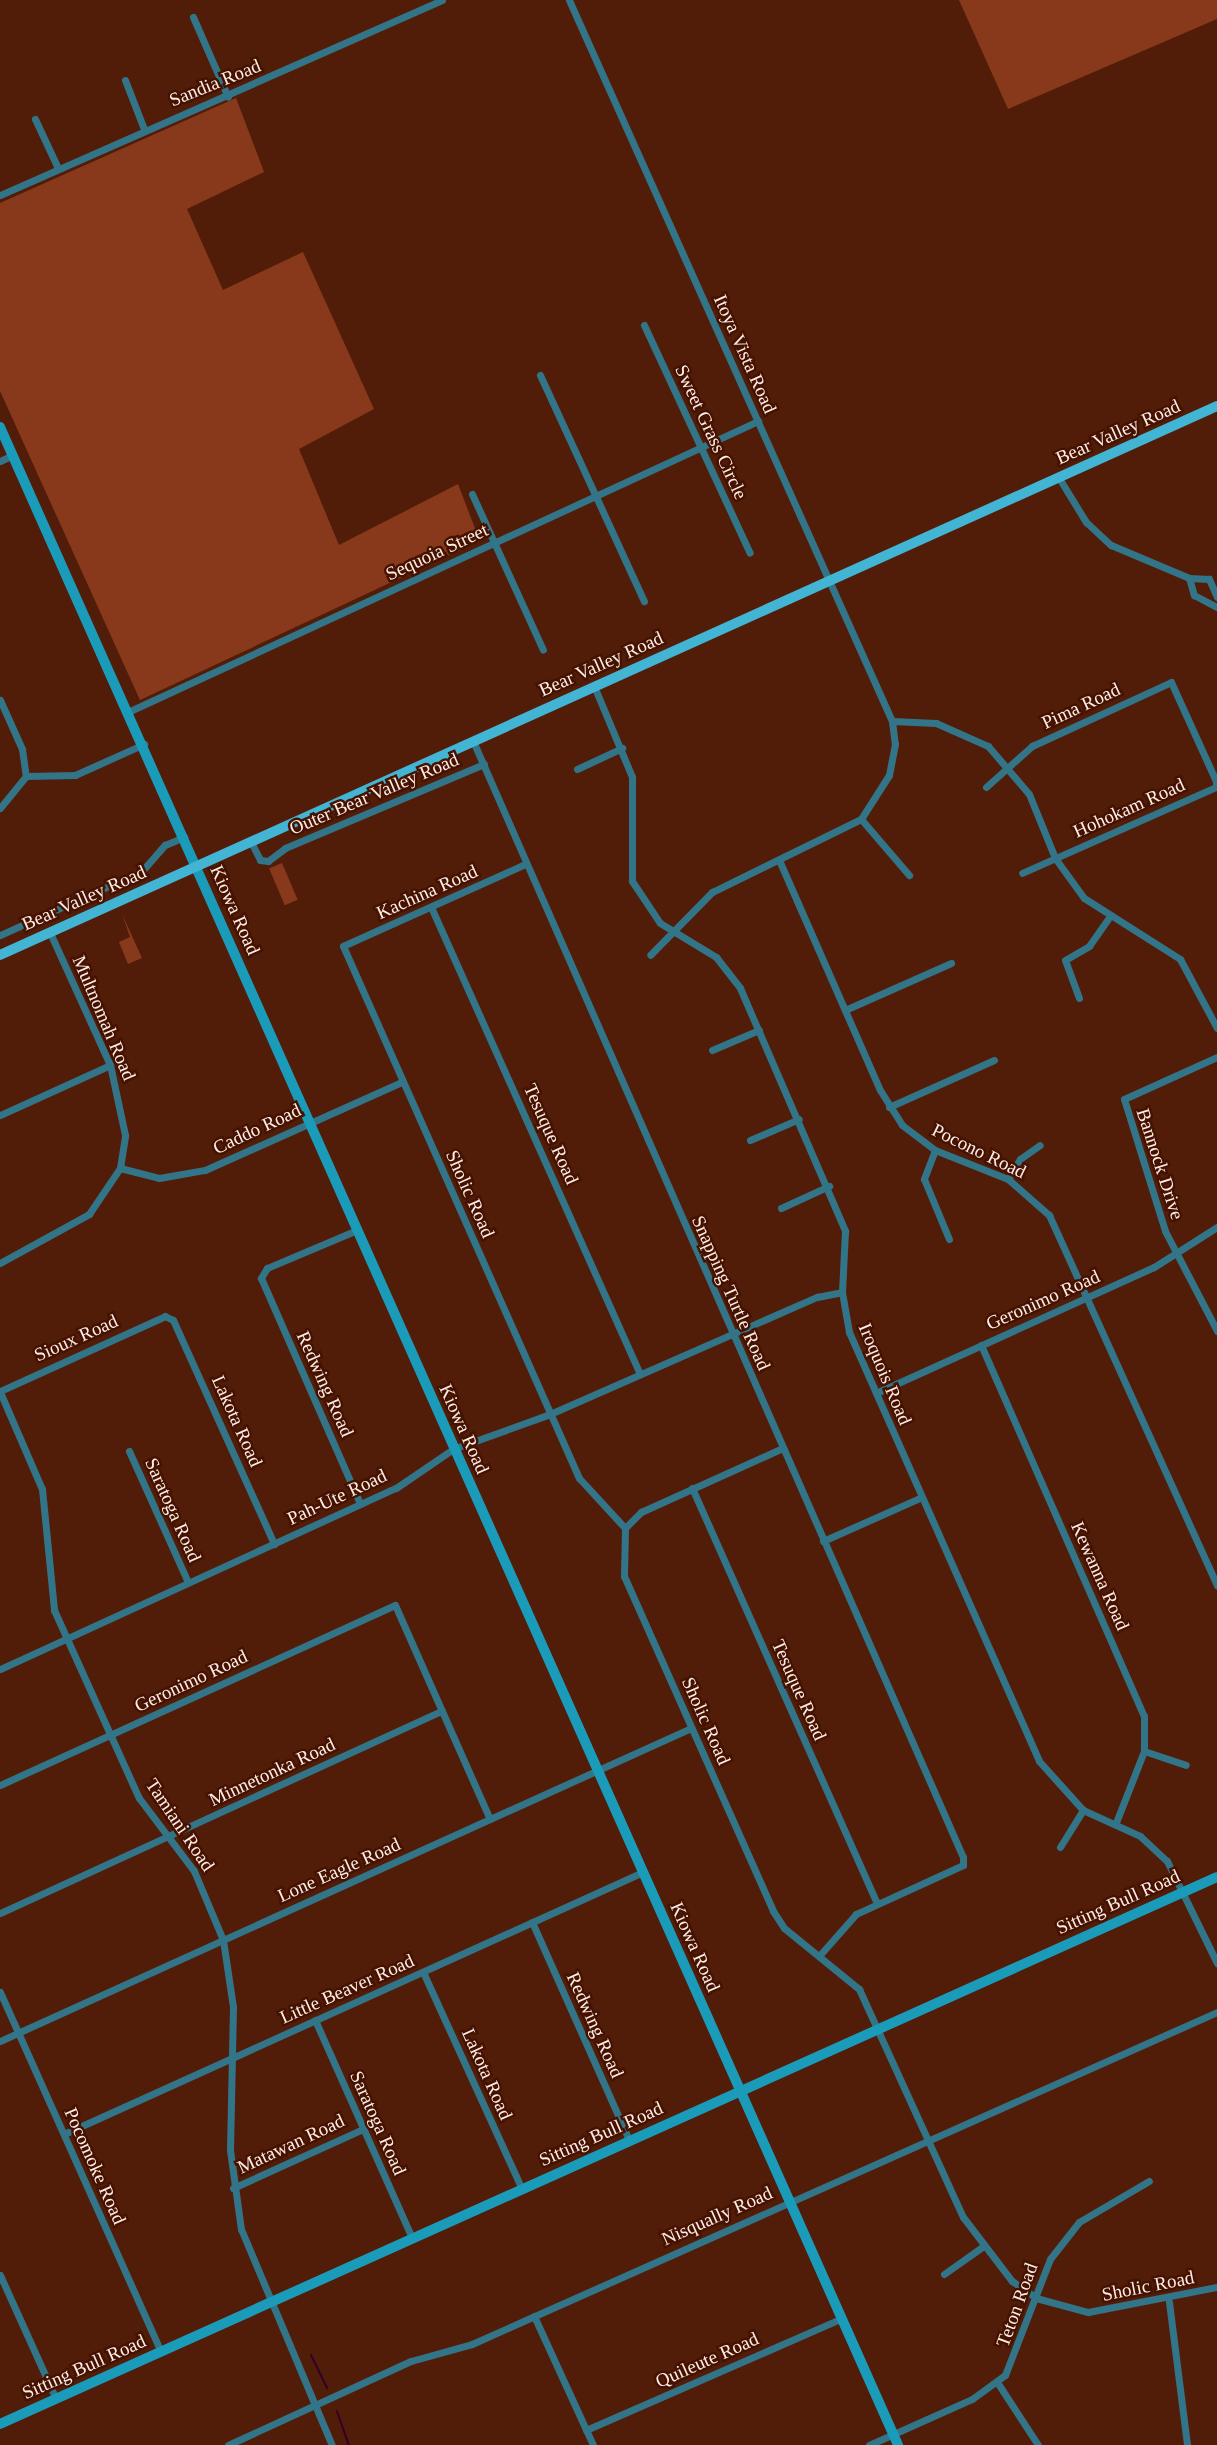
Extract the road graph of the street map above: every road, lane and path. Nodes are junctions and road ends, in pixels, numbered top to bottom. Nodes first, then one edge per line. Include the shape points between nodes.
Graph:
1 (442, 0) edge
2 (569, 0) edge
3 (193, 17) dead end
4 (125, 80) dead end
5 (228, 97) junction
6 (35, 119) dead end
7 (144, 128) junction
8 (58, 168) junction
9 (0, 195) edge
10 (644, 325) dead end
11 (540, 375) dead end
12 (1217, 406) edge
13 (758, 421) junction
14 (0, 427) edge
15 (701, 447) junction
16 (13, 455) junction
17 (0, 461) edge
18 (1059, 478) junction
19 (472, 494) dead end
20 (596, 496) junction
21 (494, 543) junction
22 (750, 553) dead end
23 (1189, 578) junction
24 (830, 580) junction
25 (1212, 595) edge
26 (644, 601) dead end
27 (1217, 607) edge
28 (542, 650) dead end
29 (594, 686) junction
30 (0, 700) edge
31 (130, 711) junction
32 (892, 721) junction
33 (473, 741) junction
34 (144, 744) junction
35 (622, 748) junction
36 (484, 764) junction
37 (1008, 765) junction
38 (577, 769) dead end
39 (26, 776) junction
40 (985, 787) dead end
41 (1216, 787) edge
42 (0, 808) edge
43 (860, 819) junction
44 (184, 837) junction
45 (251, 842) junction
46 (1055, 858) junction
47 (779, 860) junction
48 (523, 865) junction
49 (197, 866) junction
50 (1022, 873) dead end
51 (909, 876) dead end
52 (431, 907) junction
53 (1108, 919) junction
54 (670, 930) junction
55 (50, 933) junction
56 (0, 935) edge
57 (343, 946) joint
58 (0, 955) edge
59 (650, 955) dead end
60 (951, 963) dead end
61 (1079, 998) dead end
62 (845, 1010) junction
63 (1217, 1028) edge
64 (759, 1030) junction
65 (712, 1050) dead end
66 (1217, 1057) edge
67 (994, 1060) dead end
68 (110, 1065) junction
69 (402, 1082) junction
70 (889, 1107) junction
71 (0, 1115) edge
72 (799, 1119) junction
73 (309, 1123) junction
74 (750, 1140) dead end
75 (1040, 1145) dead end
76 (935, 1150) junction
77 (120, 1168) junction
78 (1009, 1179) junction
79 (829, 1186) junction
80 (781, 1208) dead end
81 (1217, 1227) edge
82 (356, 1230) junction
83 (949, 1239) dead end
84 (1175, 1251) junction
85 (0, 1263) edge
86 (842, 1292) junction
87 (1088, 1297) junction
88 (165, 1315) joint
89 (1217, 1331) edge
90 (732, 1334) junction
91 (981, 1345) junction
92 (640, 1374) junction
93 (0, 1391) edge
94 (876, 1392) junction
95 (550, 1414) junction
96 (783, 1448) junction
97 (453, 1449) junction
98 (129, 1451) dead end
99 (692, 1488) junction
100 (922, 1497) junction
101 (360, 1504) junction
102 (625, 1528) junction
103 (823, 1541) junction
104 (274, 1544) junction
105 (188, 1583) junction
106 (1217, 1586) edge
107 (67, 1638) junction
108 (0, 1669) edge
109 (442, 1711) junction
110 (691, 1728) junction
111 (111, 1735) junction
112 (1144, 1751) junction
113 (1186, 1765) dead end
114 (596, 1770) junction
115 (0, 1786) edge
116 (1083, 1811) junction
117 (490, 1819) junction
118 (1115, 1825) junction
119 (169, 1836) junction
120 (1060, 1847) dead end
121 (643, 1872) junction
122 (1217, 1877) edge
123 (1186, 1891) junction
124 (877, 1904) junction
125 (0, 1913) edge
126 (532, 1922) junction
127 (223, 1940) junction
128 (819, 1956) junction
129 (1217, 1963) edge
130 (423, 1972) junction
131 (0, 1992) edge
132 (1217, 2012) edge
133 (315, 2020) junction
134 (879, 2028) junction
135 (18, 2033) junction
136 (0, 2041) edge
137 (234, 2058) junction
138 (740, 2091) junction
139 (363, 2129) junction
140 (64, 2134) junction
141 (629, 2140) junction
142 (929, 2140) junction
143 (1149, 2181) dead end
144 (233, 2189) junction
145 (522, 2189) junction
146 (788, 2202) junction
147 (412, 2238) junction
148 (982, 2247) junction
149 (944, 2274) dead end
150 (0, 2275) edge
151 (1217, 2287) edge
152 (1036, 2298) junction
153 (270, 2302) junction
154 (1169, 2302) junction
155 (534, 2316) junction
156 (840, 2319) junction
157 (161, 2352) junction
158 (998, 2382) junction
159 (56, 2399) junction
160 (316, 2404) junction
161 (0, 2424) edge
162 (586, 2430) junction
163 (893, 2434) junction
164 (228, 2445) edge
165 (332, 2445) edge
166 (593, 2445) edge
167 (869, 2445) edge
168 (898, 2445) edge
169 (1038, 2445) edge
170 (1187, 2445) edge

1 - 5 street, Sandia Road
2 - 13 street, Itoya Vista Road
3 - 5 street
4 - 7 street
5 - 7 street, Sandia Road
6 - 8 street
7 - 8 street, Sandia Road
8 - 9 street, Sandia Road
10 - 15 street, Sweet Grass Circle
11 - 20 street
12 - 18 main road, Bear Valley Road
13 - 15 street, Sequoia Street
13 - 24 street, Itoya Vista Road
14 - 16 street, Kiowa Road
15 - 20 street, Sequoia Street
15 - 22 street, Sweet Grass Circle
16 - 17 street
16 - 31 street, Kiowa Road
18 - 23 street via 1081,516 1111,545
18 - 24 main road, Bear Valley Road
19 - 21 street
20 - 21 street, Sequoia Street
20 - 26 street
21 - 28 street
21 - 31 street, Sequoia Street
23 - 25 street via 1194,595
23 - 25 street via 1209,579
24 - 29 main road, Bear Valley Road
24 - 32 street, Itoya Vista Road
25 - 27 street
29 - 33 main road, Bear Valley Road
29 - 35 street, Iroquois Road
30 - 39 street via 22,749
31 - 34 street, Kiowa Road
32 - 37 street via 936,723 970,736
32 - 43 street via 889,775
33 - 36 street, Snapping Turtle Road
33 - 45 main road, Bear Valley Road
34 - 39 street via 75,775
34 - 44 street, Kiowa Road
35 - 38 street
35 - 54 street, Iroquois Road via 634,785 632,881 651,914
36 - 45 street, Outer Bear Valley Road via 295,844 268,861 260,860
36 - 48 street, Snapping Turtle Road
37 - 40 street, Pima Road
37 - 41 street, Pima Road via 1032,746 1171,682
37 - 46 street via 1029,794
39 - 42 street
41 - 46 street, Hohokam Road
43 - 47 street
43 - 51 street
44 - 49 street, Kiowa Road
44 - 56 street via 166,845 142,871
45 - 49 main road, Bear Valley Road
46 - 50 street, Hohokam Road
46 - 53 street
47 - 54 street via 712,892
47 - 62 street, Pocono Road
48 - 52 street, Kachina Road
48 - 90 street, Snapping Turtle Road
49 - 55 main road, Bear Valley Road
49 - 73 street, Kiowa Road
52 - 57 street, Kachina Road
52 - 92 street, Tesuque Road
53 - 61 street via 1089,946 1065,960
53 - 63 street via 1180,959
54 - 59 street
54 - 64 street, Iroquois Road via 730,971
55 - 58 main road, Bear Valley Road
55 - 68 street, Multnomah Road
57 - 69 street, Sholic Road
60 - 62 street
62 - 70 street, Pocono Road
64 - 65 street
64 - 72 street, Iroquois Road
66 - 84 street, Bannock Drive via 1124,1099
67 - 70 street
68 - 71 street
68 - 77 street, Multnomah Road via 122,1101
69 - 73 street, Caddo Road
69 - 95 street, Sholic Road
70 - 76 street, Pocono Road
72 - 74 street
72 - 79 street, Iroquois Road
73 - 77 street, Caddo Road via 185,1176 159,1178
73 - 82 street, Kiowa Road
75 - 78 street via 1020,1159
76 - 78 street, Pocono Road
76 - 83 street via 924,1179
77 - 85 street via 77,1226
78 - 87 street, Pocono Road via 1049,1215
79 - 80 street
79 - 86 street, Iroquois Road via 845,1231
81 - 84 street, Geronimo Road
82 - 97 street, Kiowa Road
82 - 101 street, Redwing Road via 267,1268 261,1278
84 - 87 street, Geronimo Road
84 - 89 street
86 - 90 street, Pah-Ute Road
86 - 94 street, Iroquois Road via 849,1332
87 - 91 street, Geronimo Road
87 - 106 street, Pocono Road
88 - 93 street, Sioux Road
88 - 104 street, Lakota Road via 173,1320
90 - 92 street, Pah-Ute Road
90 - 96 street, Snapping Turtle Road
91 - 94 street, Geronimo Road
91 - 112 street, Kewanna Road via 1144,1716
92 - 95 street, Pah-Ute Road
93 - 107 street, Tamiani Road via 42,1489 54,1610
94 - 100 street, Iroquois Road
95 - 97 street, Pah-Ute Road
95 - 102 street, Sholic Road via 579,1478
96 - 99 street
96 - 103 street, Snapping Turtle Road
97 - 101 street, Pah-Ute Road
97 - 114 street, Kiowa Road
98 - 105 street, Saratoga Road
99 - 102 street via 641,1512
99 - 124 street, Tesuque Road
100 - 103 street
100 - 116 street, Iroquois Road via 1039,1761
101 - 104 street, Pah-Ute Road
102 - 110 street, Sholic Road via 624,1576
103 - 124 street, Snapping Turtle Road via 963,1857 964,1865
104 - 105 street, Pah-Ute Road
105 - 107 street, Pah-Ute Road
107 - 108 street, Pah-Ute Road
107 - 111 street, Tamiani Road
109 - 111 street, Geronimo Road via 395,1605
109 - 117 street
109 - 119 street, Minnetonka Road
110 - 114 street, Lone Eagle Road
110 - 128 street, Sholic Road via 773,1911
111 - 115 street, Geronimo Road
111 - 119 street, Tamiani Road via 139,1798
112 - 113 street
112 - 118 street, Kewanna Road
114 - 117 street, Lone Eagle Road
114 - 121 street, Kiowa Road
116 - 118 street, Iroquois Road
116 - 120 street
117 - 127 street, Lone Eagle Road
118 - 123 street, Iroquois Road via 1155,1848
119 - 125 street, Minnetonka Road
119 - 127 street, Tamiani Road via 198,1879
121 - 126 street, Little Beaver Road
121 - 138 street, Kiowa Road
122 - 123 street, Sitting Bull Road
123 - 129 street, Iroquois Road
123 - 134 street, Sitting Bull Road
124 - 128 street via 838,1930
126 - 130 street, Little Beaver Road
126 - 141 street, Redwing Road
127 - 135 street, Lone Eagle Road
127 - 137 street, Tamiani Road
128 - 134 street, Sholic Road via 859,1989
130 - 133 street, Little Beaver Road
130 - 145 street, Lakota Road
131 - 135 street, Pocomoke Road
132 - 142 street, Nisqually Road
133 - 137 street, Little Beaver Road
133 - 139 street, Saratoga Road
134 - 138 street, Sitting Bull Road
134 - 142 street, Sholic Road
135 - 136 street, Lone Eagle Road
135 - 140 street, Pocomoke Road
137 - 140 street, Little Beaver Road
137 - 144 street, Tamiani Road
138 - 141 street, Sitting Bull Road
138 - 146 street, Kiowa Road
139 - 144 street, Matawan Road
139 - 147 street, Saratoga Road
140 - 157 street, Pocomoke Road
141 - 145 street, Sitting Bull Road
142 - 146 street, Nisqually Road
142 - 148 street, Sholic Road
143 - 152 street, Teton Road via 1079,2222 1051,2259
144 - 153 street, Tamiani Road via 240,2229
145 - 147 street, Sitting Bull Road
146 - 155 street, Nisqually Road
146 - 156 street, Kiowa Road
147 - 153 street, Sitting Bull Road
148 - 149 street
148 - 152 street, Sholic Road
150 - 159 street
151 - 154 street, Sholic Road
152 - 154 street, Sholic Road via 1088,2312
152 - 158 street, Teton Road via 1021,2347
153 - 157 street, Sitting Bull Road
153 - 160 street, Tamiani Road
154 - 170 street
155 - 160 street, Nisqually Road
155 - 162 street
156 - 162 street, Quileute Road
156 - 163 street, Kiowa Road
157 - 159 street, Sitting Bull Road
158 - 163 street
158 - 169 street
159 - 161 street, Sitting Bull Road
160 - 164 street, Nisqually Road
160 - 165 street, Tamiani Road
162 - 166 street
163 - 167 street
163 - 168 street, Kiowa Road

